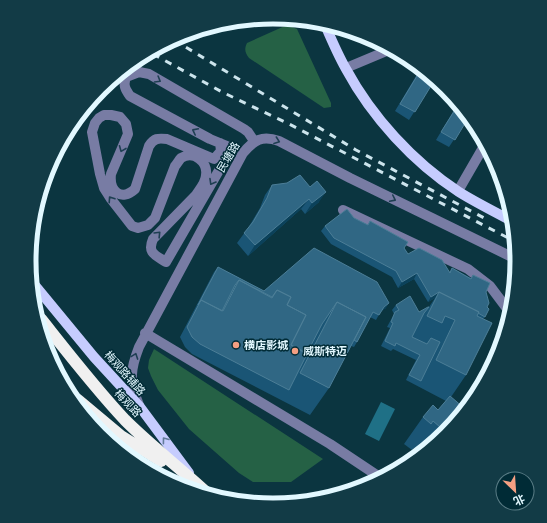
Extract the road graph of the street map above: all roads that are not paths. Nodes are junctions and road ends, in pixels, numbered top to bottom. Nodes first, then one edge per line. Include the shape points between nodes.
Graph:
1 (328, 31) edge
2 (385, 51) edge
3 (346, 68) junction
4 (254, 141) junction
5 (220, 143) junction
6 (232, 148) junction
7 (482, 149) edge
8 (243, 152) junction
9 (458, 191) junction
10 (343, 210) edge
11 (507, 218) edge
12 (511, 256) edge
13 (38, 289) edge
14 (506, 307) edge
15 (44, 324) edge
16 (145, 334) junction
17 (85, 406) edge
18 (140, 407) junction
19 (377, 476) edge
20 (196, 483) junction
21 (201, 487) edge

1 - 3 main road
2 - 3 street
3 - 9 main road via 373,110 406,149
5 -> 4 street via 130,96 125,90 126,77 139,72 149,74 244,129
4 - 8 street, 民塘路
4 -> 12 street, 民塘路 via 267,138 279,141
5 - 6 street
6 -> 5 street via 166,262 156,256 150,246 153,239 202,187 206,168 197,157 189,155 181,159 175,166 155,218 148,225 138,228 132,226 104,188 92,132 95,123 99,118 111,115 120,118 126,124 128,134 110,181 117,193 122,195 130,194 135,189 153,140 167,139 214,159 221,150
6 - 8 street
7 - 9 street
8 - 16 street, 民塘路
9 - 11 main road
10 - 14 street via 468,269 490,286
13 - 18 main road, 梅观路辅路 via 94,357
15 - 20 highway, 梅观路 via 121,415 150,444
18 -> 16 street, 民塘路 via 133,393 131,378 133,363
16 - 19 street via 330,444
17 - 20 highway via 121,436
20 -> 18 main road, 梅观路辅路
20 - 21 highway, 梅观路

